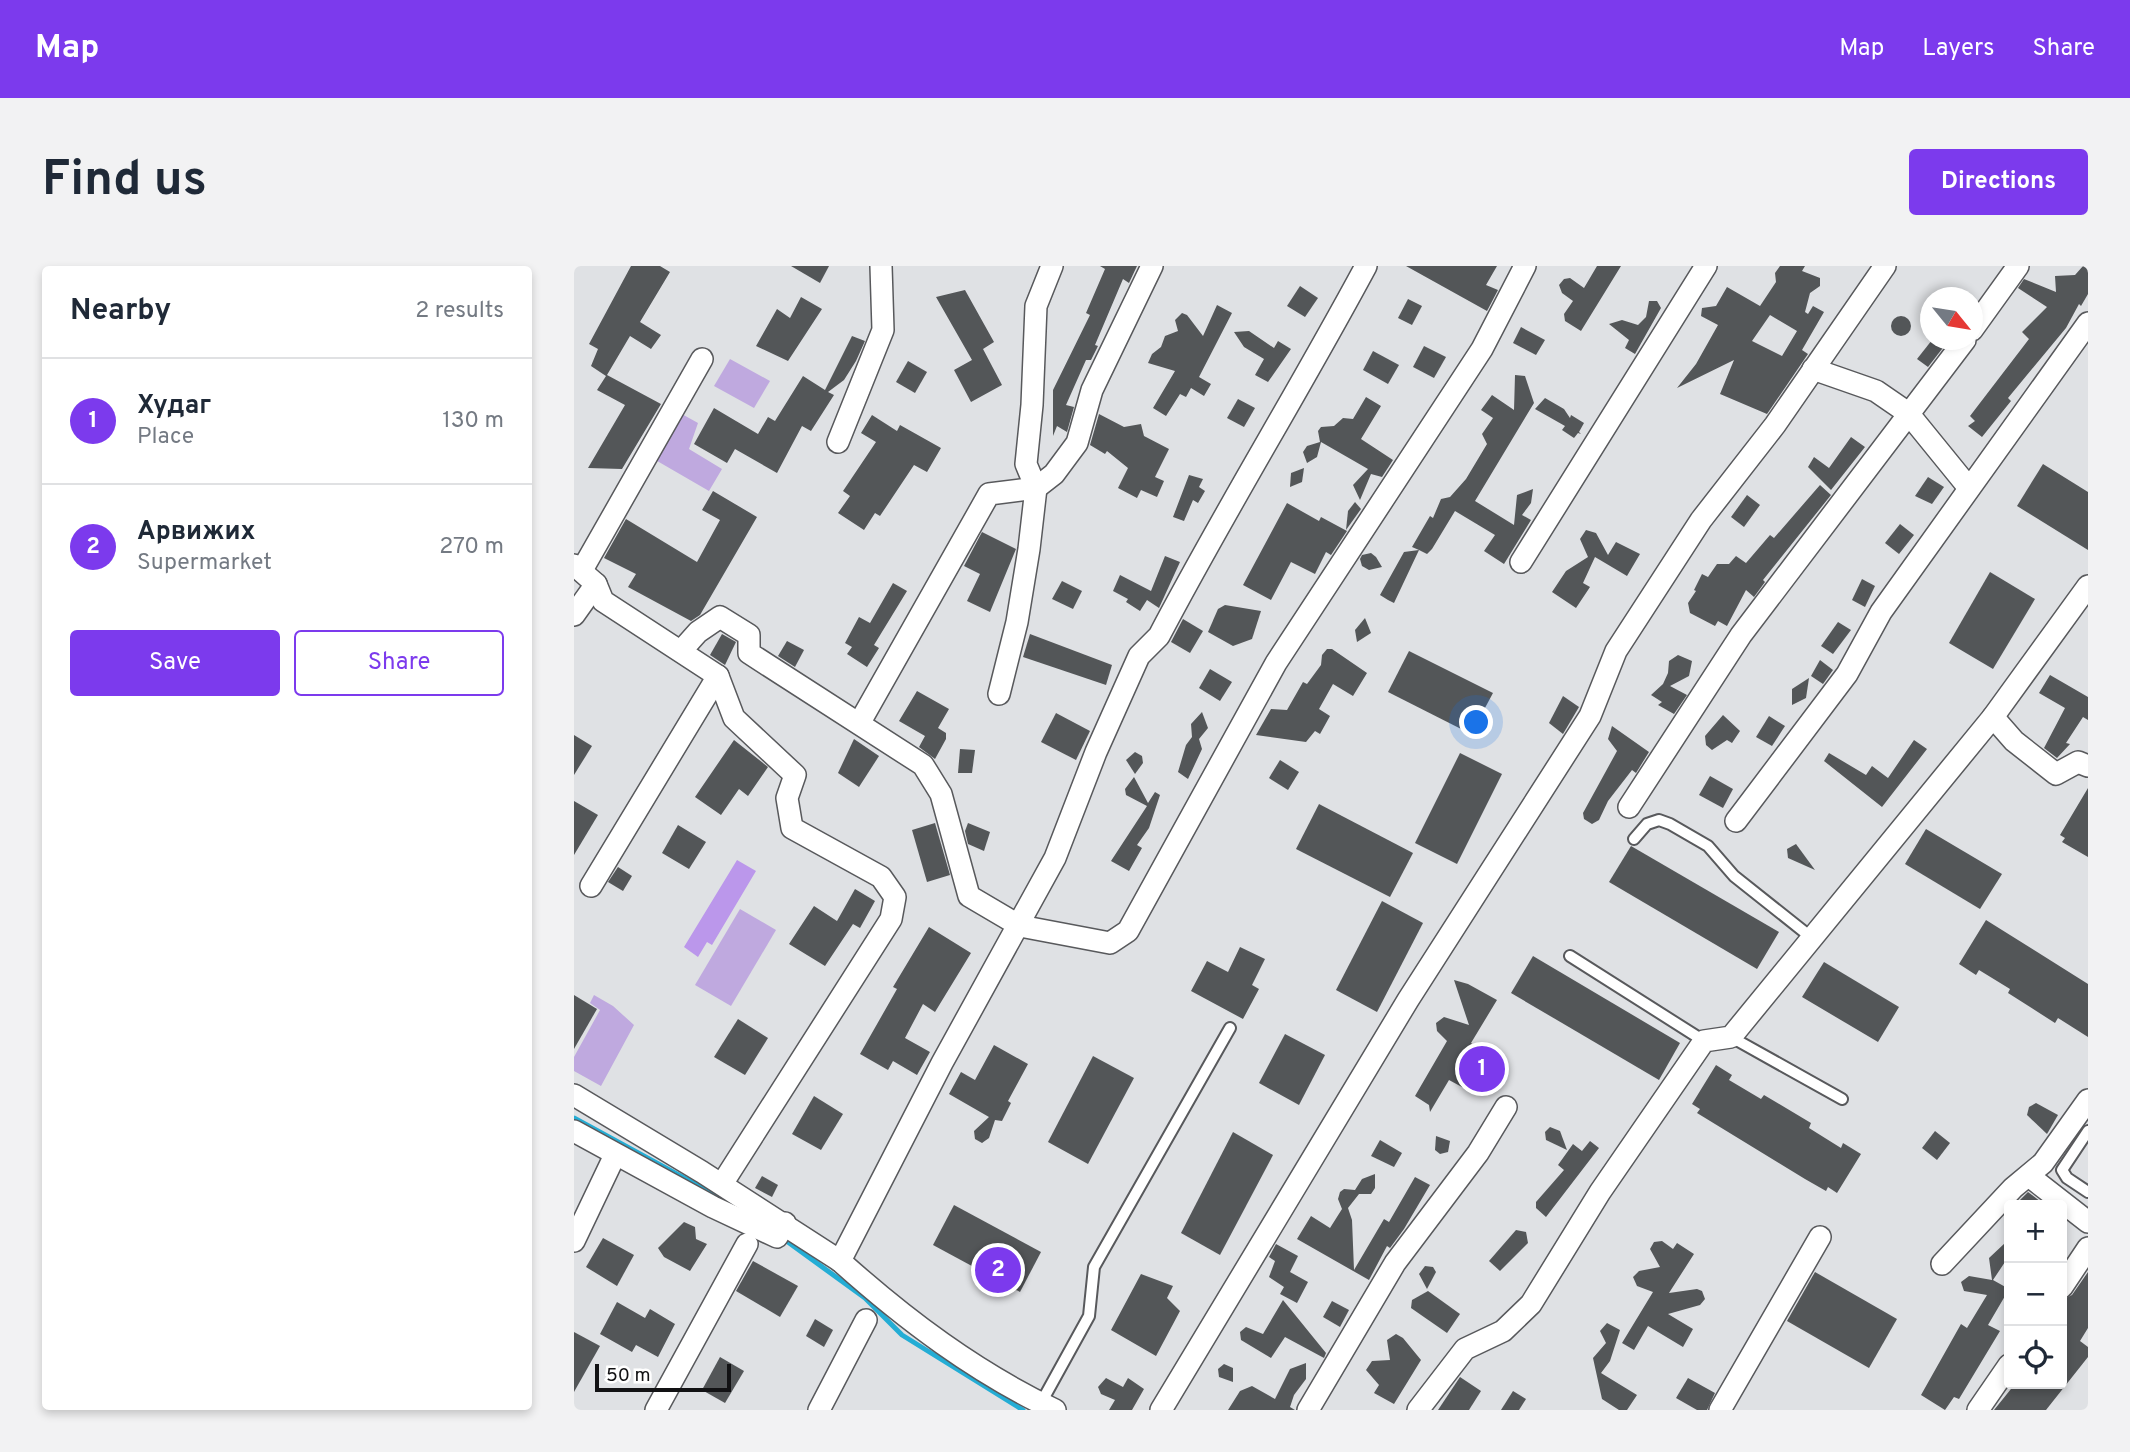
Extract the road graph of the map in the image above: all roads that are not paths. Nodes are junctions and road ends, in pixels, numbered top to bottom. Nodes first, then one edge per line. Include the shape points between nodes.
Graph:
1 (881, 266) edge
2 (1052, 266) edge
3 (1152, 266) edge
4 (1366, 266) edge
5 (1525, 266) edge
6 (1706, 266) edge
7 (1885, 266) edge
8 (2018, 266) edge
9 (1983, 315) edge
10 (2088, 323) edge
11 (1957, 350) edge
12 (702, 359) dead end
13 (1814, 369) junction
14 (1908, 414) junction
15 (838, 442) dead end
16 (1036, 488) junction
17 (1969, 488) junction
18 (1521, 562) dead end
19 (584, 573) edge
20 (2088, 586) edge
21 (574, 615) edge
22 (681, 652) junction
23 (718, 676) junction
24 (999, 694) dead end
25 (1993, 717) junction
26 (860, 722) junction
27 (2088, 766) edge
28 (1629, 807) dead end
29 (1735, 821) dead end
30 (1634, 839) dead end
31 (591, 886) dead end
32 (1020, 926) junction
33 (1812, 938) junction
34 (1570, 956) dead end
35 (1230, 1028) dead end
36 (1731, 1037) junction
37 (1704, 1041) junction
38 (574, 1095) edge
39 (1842, 1099) dead end
40 (2088, 1100) edge
41 (1506, 1107) dead end
42 (574, 1131) edge
43 (2088, 1131) edge
44 (615, 1155) junction
45 (2029, 1176) junction
46 (722, 1184) junction
47 (2088, 1192) edge
48 (2088, 1222) edge
49 (781, 1230) junction
50 (1820, 1237) dead end
51 (574, 1241) edge
52 (747, 1244) dead end
53 (2088, 1248) edge
54 (841, 1261) junction
55 (1942, 1264) dead end
56 (2067, 1280) edge
57 (866, 1320) dead end
58 (2004, 1372) edge
59 (1048, 1407) edge
60 (656, 1410) edge
61 (819, 1410) edge
62 (1161, 1410) edge
63 (1308, 1410) edge
64 (1418, 1410) edge
65 (1720, 1410) edge
66 (1979, 1410) edge

1 - 15 street via 883,330
2 - 16 street via 1036,306 1026,464
3 - 16 street via 1092,390 1077,443 1054,474
4 - 32 street via 1159,636 1139,656 1055,858
5 - 32 street via 1482,349 1276,663 1128,931 1110,943
6 - 18 street
7 - 13 street
8 - 9 street
10 - 17 street
11 - 14 street
12 - 19 street
13 - 14 street via 1876,391
13 - 62 street via 1701,520 1616,651 1590,716 1408,1000
14 - 17 street
14 - 28 street via 1741,635
16 - 24 street via 1017,622
16 - 26 street via 989,494
17 - 29 street via 1881,612 1847,674
19 - 21 street
19 - 22 street via 603,601
20 - 25 street
22 - 23 street
22 - 26 street via 698,632 720,617 749,635 749,653
23 - 31 street
23 - 46 street via 734,718 794,775 787,798 792,828 881,877 895,897 891,919
25 - 27 street via 2014,741 2056,774 2078,762
25 - 33 street
26 - 32 street via 923,765 941,794 969,896
30 - 33 lane via 1647,824 1659,820 1670,824 1708,846 1734,876
32 - 54 street via 942,1063
33 - 36 street
34 - 37 lane
35 - 59 lane via 1098,1257 1090,1284 1089,1316
36 - 37 street
36 - 39 lane
37 - 64 street via 1600,1192 1531,1304 1503,1331 1465,1349
38 - 46 street
40 - 45 street
41 - 63 street via 1478,1153 1395,1263
42 - 44 street
43 - 47 lane via 2062,1170
44 - 49 street
44 - 51 street
45 - 48 street
45 - 55 street
46 - 49 street
49 - 54 street
50 - 65 street
52 - 60 street
53 - 56 street
54 - 59 street via 888,1304 959,1357
57 - 61 street
58 - 66 street

